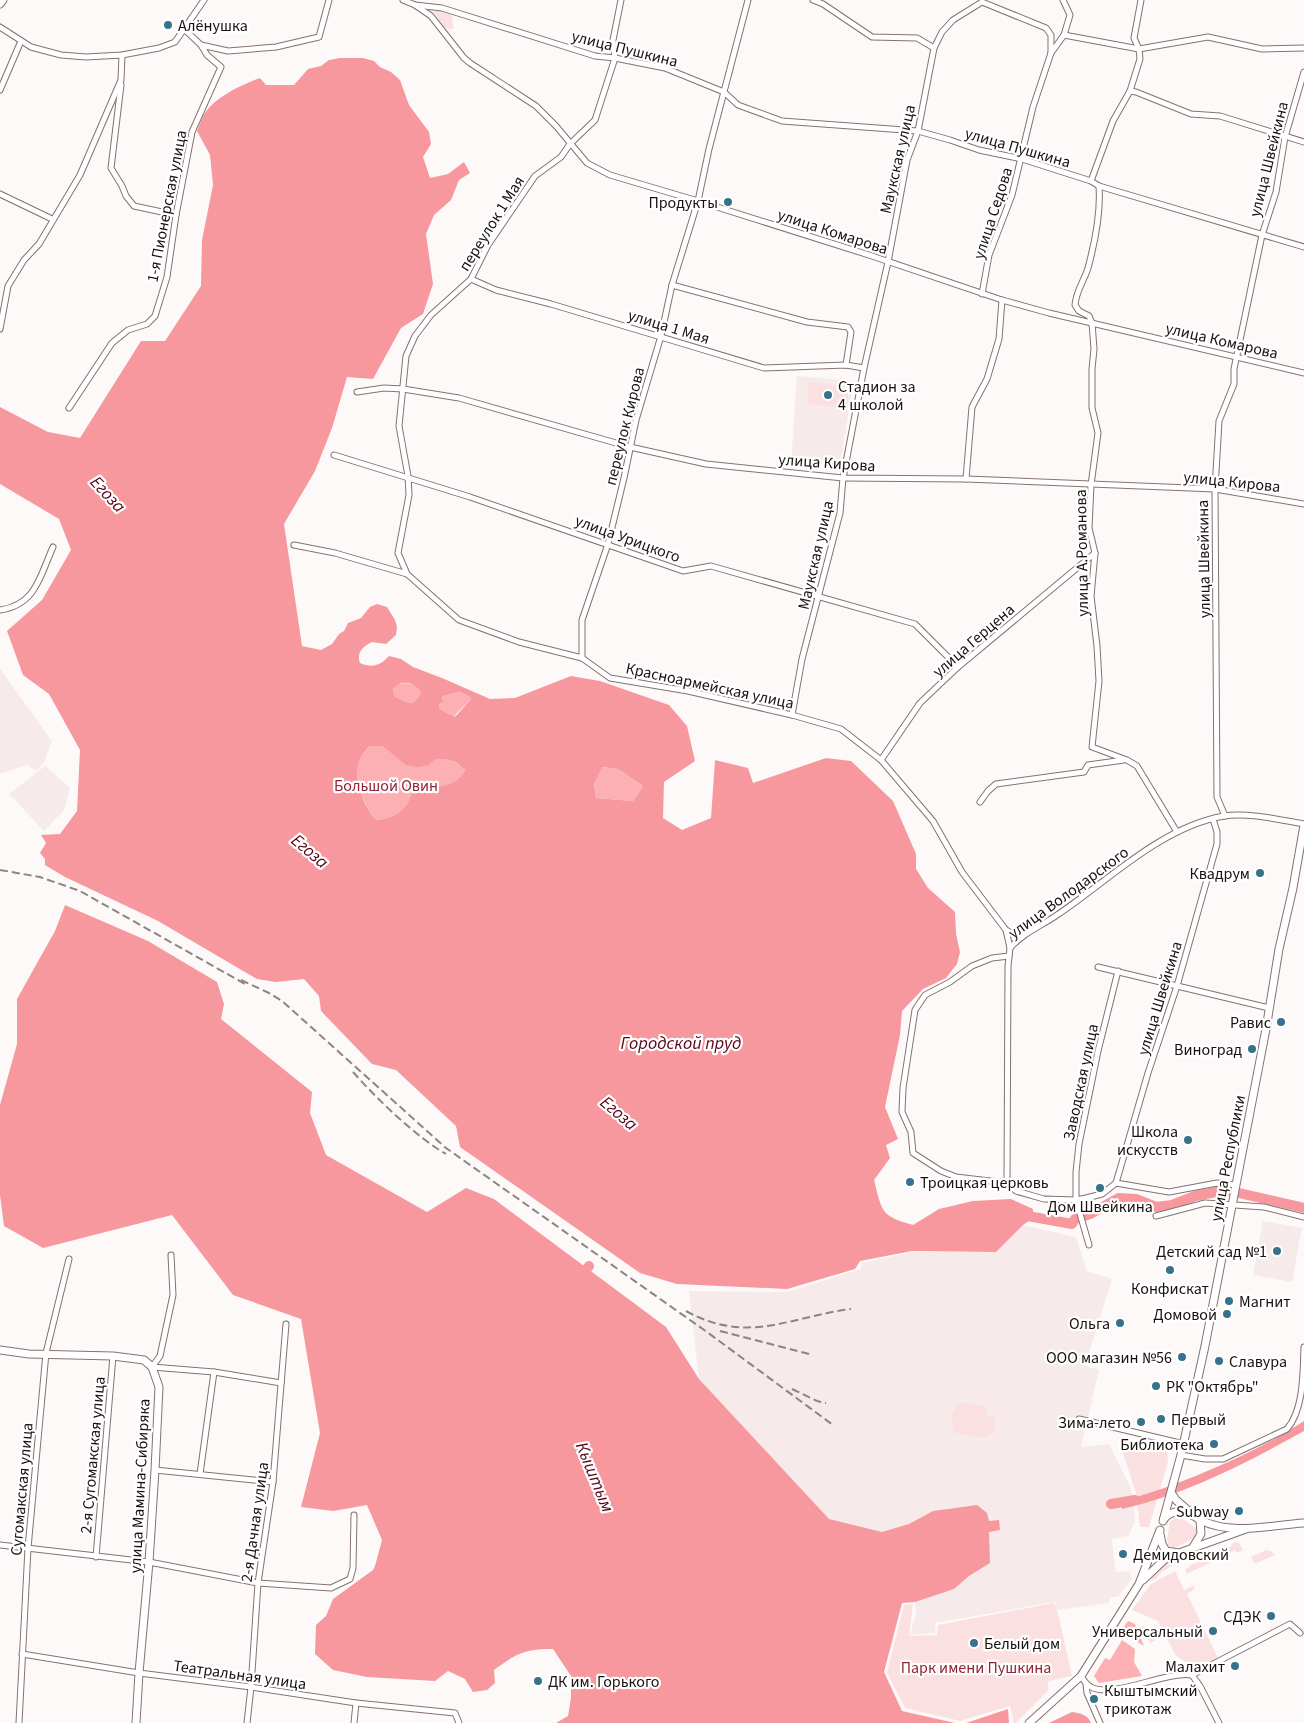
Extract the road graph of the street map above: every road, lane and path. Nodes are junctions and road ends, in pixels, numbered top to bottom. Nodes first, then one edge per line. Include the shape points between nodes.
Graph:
1 (3, 0) edge
2 (204, 0) edge
3 (329, 0) edge
4 (404, 0) edge
5 (621, 0) edge
6 (748, 0) edge
7 (813, 0) edge
8 (1063, 0) edge
9 (1140, 0) edge
10 (0, 4) edge
11 (415, 5) junction
12 (0, 27) edge
13 (184, 29) junction
14 (1064, 35) junction
15 (21, 41) junction
16 (201, 45) junction
17 (934, 48) junction
18 (1304, 48) edge
19 (1139, 49) junction
20 (1051, 53) junction
21 (122, 55) junction
22 (615, 58) junction
23 (1304, 72) edge
24 (121, 80) junction
25 (0, 90) edge
26 (1130, 91) junction
27 (724, 92) junction
28 (918, 131) junction
29 (1285, 137) junction
30 (1304, 142) edge
31 (570, 144) junction
32 (1022, 159) junction
33 (1091, 181) junction
34 (1099, 186) junction
35 (0, 194) edge
36 (698, 201) junction
37 (176, 216) junction
38 (52, 219) junction
39 (1262, 235) junction
40 (1304, 247) edge
41 (888, 262) junction
42 (471, 279) junction
43 (672, 285) junction
44 (982, 294) junction
45 (1002, 300) junction
46 (1092, 323) junction
47 (0, 329) edge
48 (661, 336) junction
49 (1237, 356) junction
50 (846, 365) junction
51 (864, 368) junction
52 (1304, 373) edge
53 (403, 389) junction
54 (357, 392) dead end
55 (69, 408) dead end
56 (630, 447) junction
57 (334, 454) dead end
58 (408, 476) junction
59 (843, 478) junction
60 (966, 479) junction
61 (1091, 485) junction
62 (1215, 489) junction
63 (1304, 504) edge
64 (608, 544) junction
65 (294, 545) dead end
66 (53, 547) dead end
67 (1095, 553) junction
68 (407, 574) junction
69 (819, 597) junction
70 (0, 610) edge
71 (582, 658) junction
72 (958, 667) junction
73 (792, 715) junction
74 (881, 760) junction
75 (1127, 760) junction
76 (980, 802) dead end
77 (1225, 816) junction
78 (1213, 819) junction
79 (1304, 824) edge
80 (1176, 832) junction
81 (1006, 930) junction
82 (1024, 935) junction
83 (1010, 948) junction
84 (1009, 956) junction
85 (1098, 967) dead end
86 (1118, 971) junction
87 (1177, 986) junction
88 (1269, 1008) junction
89 (1007, 1183) junction
90 (1116, 1183) junction
91 (1235, 1190) junction
92 (1076, 1200) junction
93 (1232, 1204) junction
94 (1156, 1216) dead end
95 (1304, 1217) edge
96 (1088, 1245) dead end
97 (171, 1254) dead end
98 (69, 1259) dead end
99 (286, 1324) dead end
100 (1304, 1347) edge
101 (0, 1350) edge
102 (46, 1353) junction
103 (113, 1356) junction
104 (152, 1367) junction
105 (214, 1372) junction
106 (281, 1382) junction
107 (1079, 1419) dead end
108 (1184, 1444) junction
109 (1181, 1456) junction
110 (155, 1470) junction
111 (200, 1474) junction
112 (273, 1482) junction
113 (1172, 1494) junction
114 (354, 1515) dead end
115 (1198, 1519) junction
116 (1163, 1521) junction
117 (1304, 1523) edge
118 (1246, 1529) junction
119 (1160, 1530) junction
120 (0, 1545) edge
121 (1193, 1547) junction
122 (28, 1548) junction
123 (1179, 1553) junction
124 (96, 1557) junction
125 (149, 1562) junction
126 (258, 1583) junction
127 (1139, 1584) junction
128 (1300, 1633) dead end
129 (22, 1654) junction
130 (138, 1673) junction
131 (1192, 1675) junction
132 (1081, 1676) junction
133 (1086, 1684) junction
134 (251, 1687) junction
135 (356, 1703) junction
136 (19, 1723) edge
137 (136, 1723) edge
138 (247, 1723) edge
139 (354, 1723) edge
140 (459, 1723) edge
141 (1029, 1723) edge
142 (1100, 1723) edge
143 (1219, 1723) edge

1 - 10 main road
2 - 13 street
3 - 16 street via 319,37 276,47 228,51
4 - 11 street, улица Пушкина
5 - 22 street, переулок 1 Мая via 613,40
6 - 27 street
7 - 17 street via 872,37 917,38
8 - 14 street, улица Седова via 1070,15
9 - 19 street via 1134,38
11 - 22 street, улица Пушкина via 442,8 595,56
11 - 31 street, улица Комарова via 431,16 464,58 536,106
12 - 15 street
13 - 16 street
13 - 21 street via 175,42
14 - 19 street
14 - 20 street, улица Седова
15 - 21 street via 61,55
15 - 25 street
16 - 37 street, 1-я Пионерская улица via 221,67 192,132
17 - 20 street via 953,20 982,2 1046,28 1051,36
17 - 28 street, Маукская улица
18 - 19 street via 1262,48 1208,38
19 - 26 street via 1140,59
20 - 32 street, улица Седова via 1033,107
21 - 24 street
22 - 27 street, улица Пушкина via 666,68
22 - 31 street, переулок 1 Мая via 595,120
23 - 29 street, улица Швейкина
24 - 37 street via 111,168 134,206
24 - 38 street via 80,175
26 - 29 street via 1191,114 1220,116
26 - 33 street via 1113,121
27 - 28 street, улица Пушкина via 738,105 782,121
27 - 36 street, переулок Кирова
28 - 32 street, улица Пушкина
28 - 41 street, Маукская улица via 907,160
29 - 30 street
29 - 39 street, улица Швейкина via 1276,192
31 - 36 street, улица Комарова via 587,163 603,172
31 - 42 street, переулок 1 Мая via 561,157 535,176 488,245
32 - 33 street, улица Пушкина
32 - 44 street, улица Седова via 989,255
33 - 34 street, улица Пушкина
34 - 39 street, улица Пушкина
34 - 46 street via 1097,225 1075,305 1089,316
35 - 38 street
36 - 41 street, улица Комарова
36 - 43 street, переулок Кирова
37 - 55 street, 1-я Пионерская улица via 167,277 155,316 147,324 128,330 112,343
38 - 47 street via 39,244 24,260 8,286
39 - 40 street, улица Пушкина
39 - 49 street, улица Швейкина
41 - 44 street, улица Комарова
41 - 51 street, Маукская улица
42 - 48 street, улица 1 Мая via 496,290
42 - 53 street, переулок 1 Мая via 431,315 415,336 406,356
43 - 48 street, переулок Кирова
43 - 50 street via 807,322 848,327
44 - 45 street, улица Комарова
45 - 46 street, улица Комарова
45 - 60 street via 999,340 987,379 972,407
46 - 49 street, улица Комарова
46 - 61 street, улица А.Романова via 1092,408 1098,432
48 - 50 street, улица 1 Мая via 764,368
48 - 56 street, переулок Кирова
49 - 52 street, улица Комарова
49 - 62 street, улица Швейкина via 1234,384 1219,421
50 - 51 street, улица 1 Мая
51 - 59 street, Маукская улица
53 - 54 street, улица Кирова
53 - 56 street, улица Кирова via 459,398
53 - 58 street, переулок 1 Мая via 399,426
56 - 59 street, улица Кирова via 706,464
56 - 64 street, переулок Кирова
57 - 58 street, улица Урицкого
58 - 64 street, улица Урицкого
58 - 68 street, переулок 1 Мая via 409,495 398,553
59 - 60 street, улица Кирова
59 - 69 street, Маукская улица via 840,513
60 - 61 street, улица Кирова
61 - 62 street, улица Кирова
61 - 67 street, улица А.Романова via 1090,528
62 - 63 street, улица Кирова
62 - 77 street, улица Швейкина via 1217,798
64 - 69 street, улица Урицкого via 683,571 712,566
64 - 71 street, переулок Кирова via 582,620
65 - 68 street, Красноармейская улица
66 - 70 street via 32,593 18,606
67 - 72 street, улица Герцена
67 - 75 street, улица А.Романова via 1091,596 1099,681 1092,747
68 - 71 street, Красноармейская улица via 459,620 518,642
69 - 72 street, улица Урицкого via 914,624
69 - 73 street, Маукская улица via 802,659
71 - 73 street, Красноармейская улица via 610,678 688,691
72 - 74 street, улица Герцена via 920,703
73 - 74 street, Красноармейская улица via 841,729
74 - 81 street, Красноармейская улица via 933,821 962,872
75 - 76 street via 1088,765 1084,772 996,784
75 - 80 street, улица А.Романова via 1136,766
77 - 78 street, улица Володарского
77 - 79 street, улица Володарского
78 - 80 street, улица Володарского
78 - 87 street, улица Швейкина via 1217,844
79 - 88 main road, улица Республики
80 - 82 street, улица Володарского via 1107,877 1058,915
81 - 82 street
81 - 83 street, Красноармейская улица
82 - 83 street, улица Володарского
83 - 84 street, улица Володарского
84 - 89 street, улица Володарского
84 - 89 street via 992,958 972,966 925,995 915,1010 902,1112 911,1132 914,1153 956,1177
85 - 86 street
86 - 87 street
86 - 92 street, Заводская улица via 1079,1144
87 - 88 street
87 - 90 street, улица Швейкина
88 - 91 main road, улица Республики
89 - 92 street via 1016,1191 1044,1199
90 - 91 street via 1169,1192 1217,1183
90 - 92 street via 1102,1194
91 - 93 main road, улица Республики
92 - 96 street, Заводская улица
93 - 94 street via 1205,1203
93 - 95 street via 1264,1207
93 - 108 main road, улица Республики
97 - 104 street via 173,1295 160,1356
98 - 102 street, Сугомакская улица
99 - 106 street, 2-я Дачная улица
100 - 109 street via 1300,1404 1287,1429 1223,1459
101 - 102 main road
102 - 103 main road
102 - 122 street, Сугомакская улица
103 - 104 main road via 144,1360
103 - 124 street, 2-я Сугомакская улица
104 - 105 street
104 - 110 main road, улица Мамина-Сибиряка via 159,1387
105 - 106 street
105 - 111 street
106 - 112 street, 2-я Дачная улица
107 - 108 street
108 - 109 main road, улица Республики
109 - 113 main road, улица Республики
110 - 111 street
110 - 125 main road, улица Мамина-Сибиряка
111 - 112 street
112 - 126 street, 2-я Дачная улица
113 - 115 main road
113 - 116 main road, улица Республики
114 - 126 street via 350,1579 331,1588
115 - 116 main road via 1174,1512
115 - 118 main road via 1218,1528
115 - 121 main road via 1201,1534
116 - 119 main road
117 - 118 main road
118 - 121 main road
119 - 123 main road via 1160,1539 1166,1550
119 - 127 main road
120 - 122 street
121 - 123 main road
122 - 124 street
122 - 129 street, Сугомакская улица
123 - 127 main road via 1164,1560
124 - 125 street
125 - 126 street
125 - 130 main road, улица Мамина-Сибиряка
126 - 134 street, 2-я Дачная улица
127 - 132 main road
128 - 131 street via 1290,1624
129 - 130 street, Театральная улица
129 - 136 street, Сугомакская улица
130 - 134 street, Театральная улица
130 - 137 main road, улица Мамина-Сибиряка
131 - 133 street via 1110,1690
131 - 143 street
132 - 133 street
132 - 141 main road
133 - 142 street
134 - 135 street, Театральная улица
134 - 138 street, 2-я Дачная улица
135 - 139 street
135 - 140 street, Театральная улица via 455,1713

